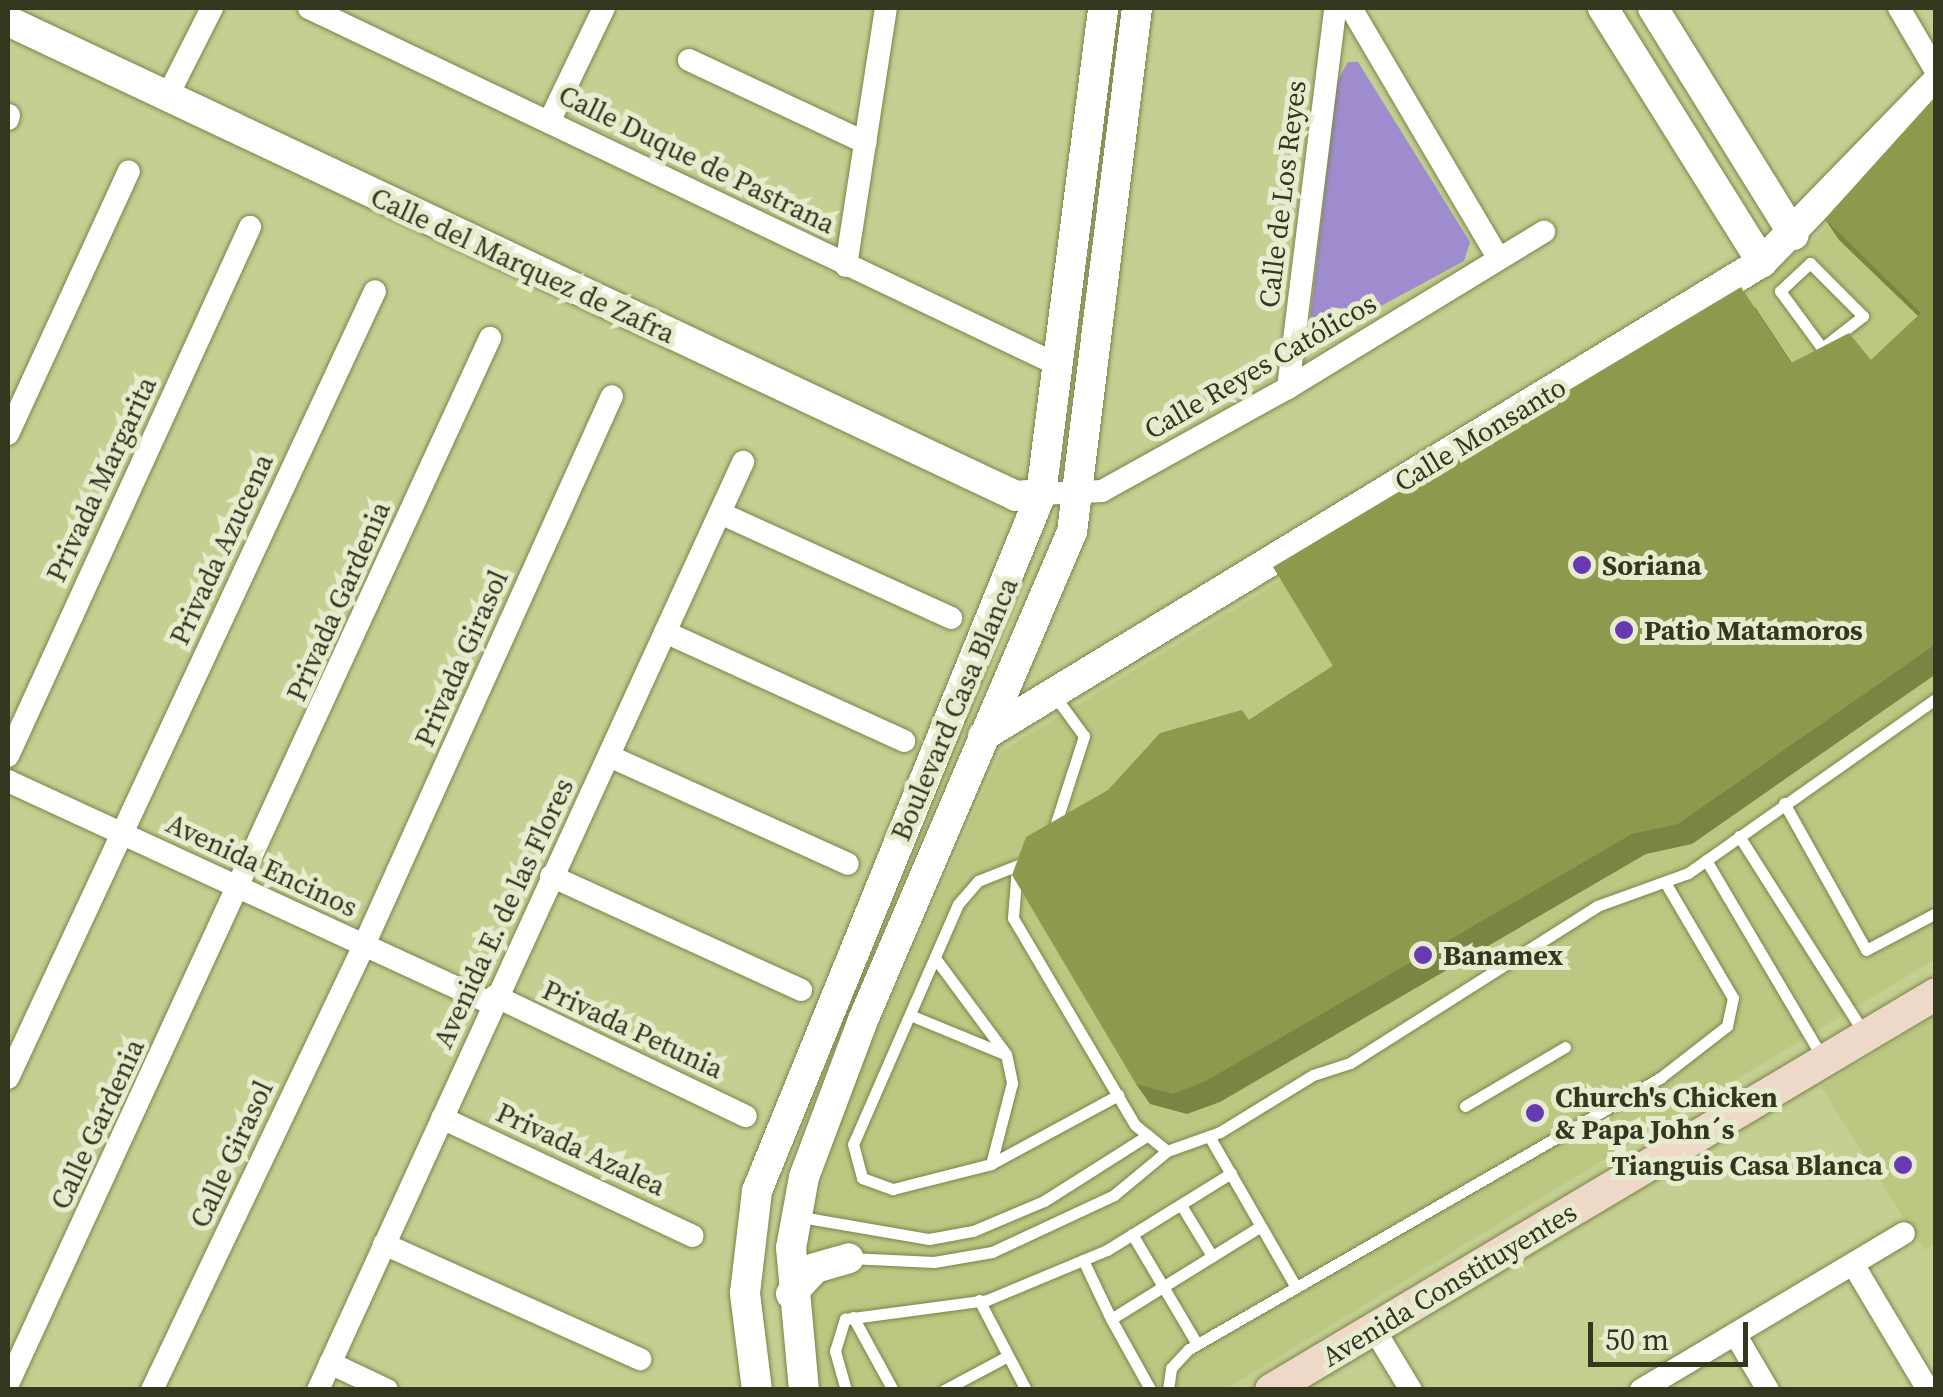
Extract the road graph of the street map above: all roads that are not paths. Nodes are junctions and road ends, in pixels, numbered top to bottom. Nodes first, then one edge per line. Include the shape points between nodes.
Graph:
1 (212, 8) edge
2 (310, 8) edge
3 (604, 8) edge
4 (886, 8) edge
5 (1103, 8) edge
6 (1137, 8) edge
7 (1336, 8) edge
8 (1351, 8) edge
9 (1604, 8) edge
10 (1653, 8) edge
11 (1899, 8) edge
12 (8, 22) edge
13 (689, 60) dead end
14 (1936, 71) edge
15 (1936, 83) edge
16 (166, 97) junction
17 (550, 120) junction
18 (866, 143) junction
19 (130, 170) dead end
20 (250, 226) dead end
21 (1544, 232) dead end
22 (1778, 249) junction
23 (1498, 258) junction
24 (846, 266) junction
25 (1793, 278) junction
26 (1068, 288) junction
27 (375, 291) dead end
28 (1102, 294) junction
29 (490, 338) dead end
30 (1058, 365) junction
31 (1288, 388) junction
32 (612, 396) dead end
33 (8, 434) edge
34 (742, 462) dead end
35 (1079, 493) junction
36 (1042, 494) junction
37 (720, 512) junction
38 (951, 618) dead end
39 (665, 632) junction
40 (1054, 695) junction
41 (1936, 699) edge
42 (948, 723) junction
43 (986, 736) junction
44 (904, 741) dead end
45 (8, 756) edge
46 (608, 756) junction
47 (8, 781) edge
48 (1784, 803) junction
49 (121, 833) junction
50 (1044, 835) edge
51 (1739, 836) junction
52 (1706, 860) junction
53 (848, 864) dead end
54 (552, 876) junction
55 (1665, 882) junction
56 (240, 890) junction
57 (1936, 913) edge
58 (364, 945) junction
59 (935, 958) junction
60 (800, 990) dead end
61 (1936, 994) edge
62 (494, 1000) junction
63 (910, 1014) junction
64 (1866, 1036) junction
65 (1566, 1047) dead end
66 (1006, 1054) junction
67 (1824, 1061) junction
68 (8, 1078) edge
69 (1118, 1095) junction
70 (1465, 1106) dead end
71 (746, 1116) dead end
72 (442, 1118) junction
73 (1148, 1135) junction
74 (1209, 1136) junction
75 (1167, 1151) junction
76 (990, 1164) junction
77 (1231, 1173) junction
78 (757, 1190) junction
79 (1180, 1204) junction
80 (796, 1215) junction
81 (1260, 1226) junction
82 (1904, 1233) dead end
83 (1132, 1234) junction
84 (693, 1236) dead end
85 (384, 1244) junction
86 (790, 1248) junction
87 (1212, 1256) junction
88 (849, 1258) junction
89 (1083, 1260) junction
90 (1852, 1264) junction
91 (1164, 1286) junction
92 (1296, 1287) junction
93 (745, 1293) junction
94 (790, 1294) junction
95 (979, 1300) junction
96 (853, 1317) junction
97 (1111, 1319) junction
98 (1374, 1329) junction
99 (1734, 1334) junction
100 (1197, 1344) junction
101 (1008, 1356) junction
102 (640, 1359) dead end
103 (330, 1363) junction
104 (1169, 1383) edge
105 (8, 1384) edge
106 (1150, 1389) edge
107 (152, 1390) edge
108 (318, 1390) edge
109 (387, 1390) edge
110 (758, 1390) edge
111 (804, 1390) edge
112 (846, 1390) edge
113 (893, 1390) edge
114 (944, 1390) edge
115 (1026, 1390) edge
116 (1271, 1390) edge
117 (1411, 1390) edge
118 (1640, 1390) edge
119 (1768, 1390) edge
120 (1928, 1390) edge

1 - 16 street
2 - 17 street, Calle Duque de Pastrana
3 - 17 street
4 - 18 street
5 - 26 street, Boulevard Casa Blanca
6 - 28 street, Boulevard Casa Blanca
7 - 31 street, Calle de Los Reyes
8 - 23 street
9 - 22 street
10 - 22 street
11 - 14 street
12 - 16 street, Calle del Marquez de Zafra
13 - 18 street
15 - 22 street, Calle Monsanto
16 - 36 street, Calle del Marquez de Zafra via 1016,496
17 - 24 street, Calle Duque de Pastrana
18 - 24 street
19 - 33 street
20 - 45 street, Privada Margarita
21 - 23 street, Calle Reyes Católicos
22 - 25 lane
22 - 40 street, Calle Monsanto
23 - 31 street, Calle Reyes Católicos
24 - 30 street, Calle Duque de Pastrana
25 - 25 lane via 1810,263 1864,316 1822,348 1780,290
26 - 28 street
26 - 30 street, Boulevard Casa Blanca
27 - 49 street, Privada Azucena
28 - 35 street, Boulevard Casa Blanca
29 - 56 street, Privada Gardenia
30 - 36 street, Boulevard Casa Blanca
31 - 35 street, Calle Reyes Católicos via 1102,491
32 - 58 street, Privada Girasol
34 - 37 street, Avenida E. de las Flores
35 - 36 street, Calle Reyes Católicos
35 - 43 street, Boulevard Casa Blanca via 1072,532
36 - 42 street, Boulevard Casa Blanca
37 - 38 street
37 - 39 street, Avenida E. de las Flores
39 - 44 street
39 - 46 street, Avenida E. de las Flores
40 - 43 street, Calle Monsanto
40 - 50 lane via 1084,736 1064,813
41 - 48 lane
42 - 43 street
42 - 78 street, Boulevard Casa Blanca
43 - 80 street, Boulevard Casa Blanca via 863,1020
46 - 53 street
46 - 54 street, Avenida E. de las Flores
47 - 49 street, Avenida Encinos
48 - 51 lane
48 - 57 lane via 1866,950
49 - 56 street, Avenida Encinos
49 - 68 street, Privada Azucena
51 - 52 lane
51 - 64 lane
52 - 55 lane
52 - 67 lane
54 - 60 street
54 - 62 street, Avenida E. de las Flores
55 - 74 lane via 1598,906 1350,1063 1312,1075
55 - 92 lane via 1733,998 1727,1026 1660,1078
56 - 58 street, Avenida Encinos
56 - 105 street, Calle Gardenia
58 - 62 street, Avenida Encinos
58 - 107 street, Calle Girasol
59 - 63 lane
59 - 66 lane
59 - 69 lane via 958,904 978,881 1021,859 1012,918
61 - 64 main road, Avenida Constituyentes
62 - 71 street, Privada Petunia
62 - 72 street, Avenida E. de las Flores
63 - 66 lane
63 - 76 lane via 853,1144 862,1178 893,1189
64 - 67 main road, Avenida Constituyentes
65 - 70 lane
66 - 76 lane via 1012,1083
67 - 98 main road, Avenida Constituyentes
69 - 73 lane
69 - 76 lane
72 - 84 street, Privada Azalea
72 - 85 street, Avenida E. de las Flores
73 - 75 lane
73 - 80 lane via 1044,1201 973,1230 929,1240
74 - 75 lane
74 - 77 lane
75 - 88 lane via 1114,1194 992,1252 934,1262
77 - 79 lane
77 - 81 lane
78 - 80 street
78 - 93 street, Boulevard Casa Blanca
79 - 83 lane
79 - 87 lane
80 - 86 street, Boulevard Casa Blanca
81 - 87 lane
81 - 92 lane
82 - 90 street
83 - 89 lane
83 - 91 lane
85 - 102 street
85 - 103 street, Avenida E. de las Flores
86 - 88 lane
86 - 93 street via 762,1260
86 - 94 street, Boulevard Casa Blanca
87 - 91 lane
88 - 94 street via 815,1268
89 - 95 lane
89 - 97 lane
90 - 99 street
90 - 120 street
91 - 97 lane
91 - 100 lane
92 - 100 lane
93 - 110 street, Boulevard Casa Blanca
94 - 111 street, Boulevard Casa Blanca
95 - 96 lane
95 - 101 lane
96 - 112 lane via 844,1318 835,1351
96 - 113 lane
97 - 106 lane
98 - 116 main road, Avenida Constituyentes
98 - 117 street
99 - 118 street
99 - 119 street
100 - 104 lane
101 - 114 lane
101 - 115 lane
103 - 108 street, Avenida E. de las Flores
103 - 109 street
104 - 106 lane

